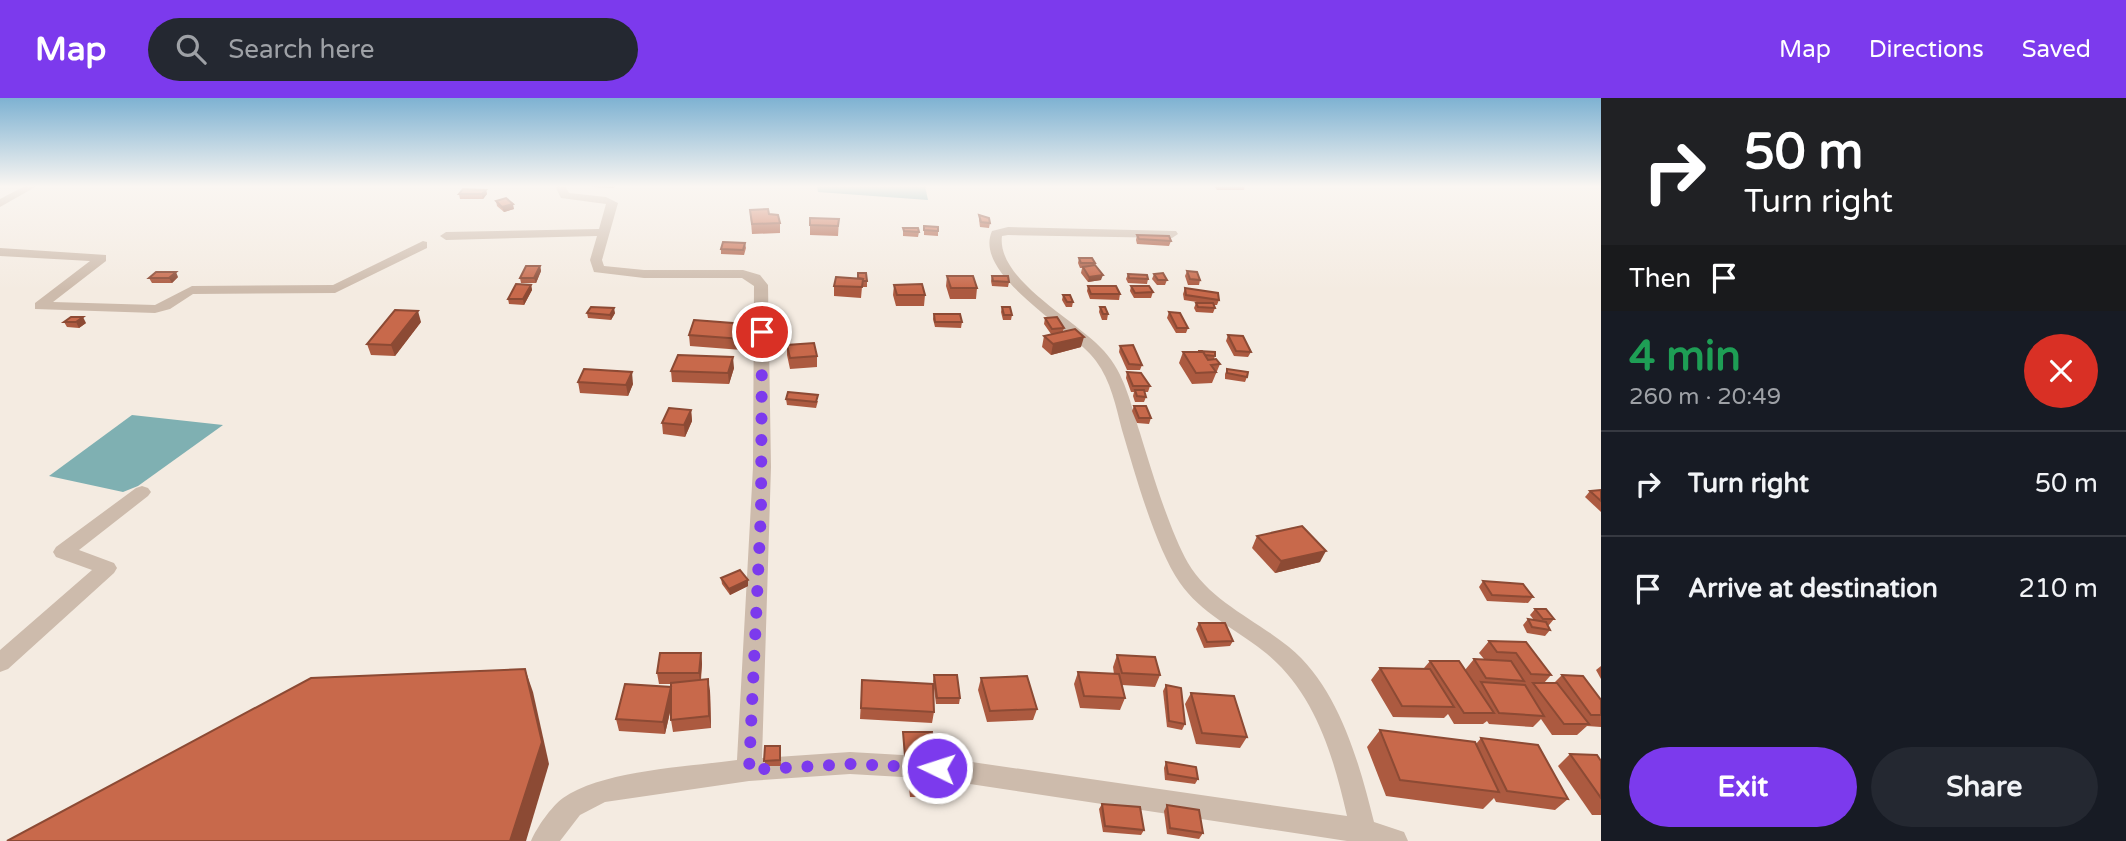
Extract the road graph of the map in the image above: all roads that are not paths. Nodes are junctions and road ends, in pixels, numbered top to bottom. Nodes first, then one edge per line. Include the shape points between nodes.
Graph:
1 (607, 221) edge
2 (604, 232) junction
3 (1172, 234) dead end
4 (446, 236) dead end
5 (423, 245) dead end
6 (0, 252) edge
7 (142, 492) dead end
8 (0, 663) edge
9 (749, 770) junction
10 (1363, 831) junction
11 (544, 841) edge
12 (1395, 841) edge

1 - 2 street
2 - 4 street
2 - 9 street via 596,266 604,271 743,274 761,285 761,511
3 - 10 street via 1008,231 996,234 993,245 1024,290 1086,341 1107,366 1182,570 1196,589 1297,667 1327,718 1354,787
5 - 6 street via 335,289 191,290 162,309 40,306 102,258
7 - 8 street via 63,552 107,568
9 - 10 street via 850,764 937,768
9 - 11 street via 602,791 571,807
10 - 12 street

